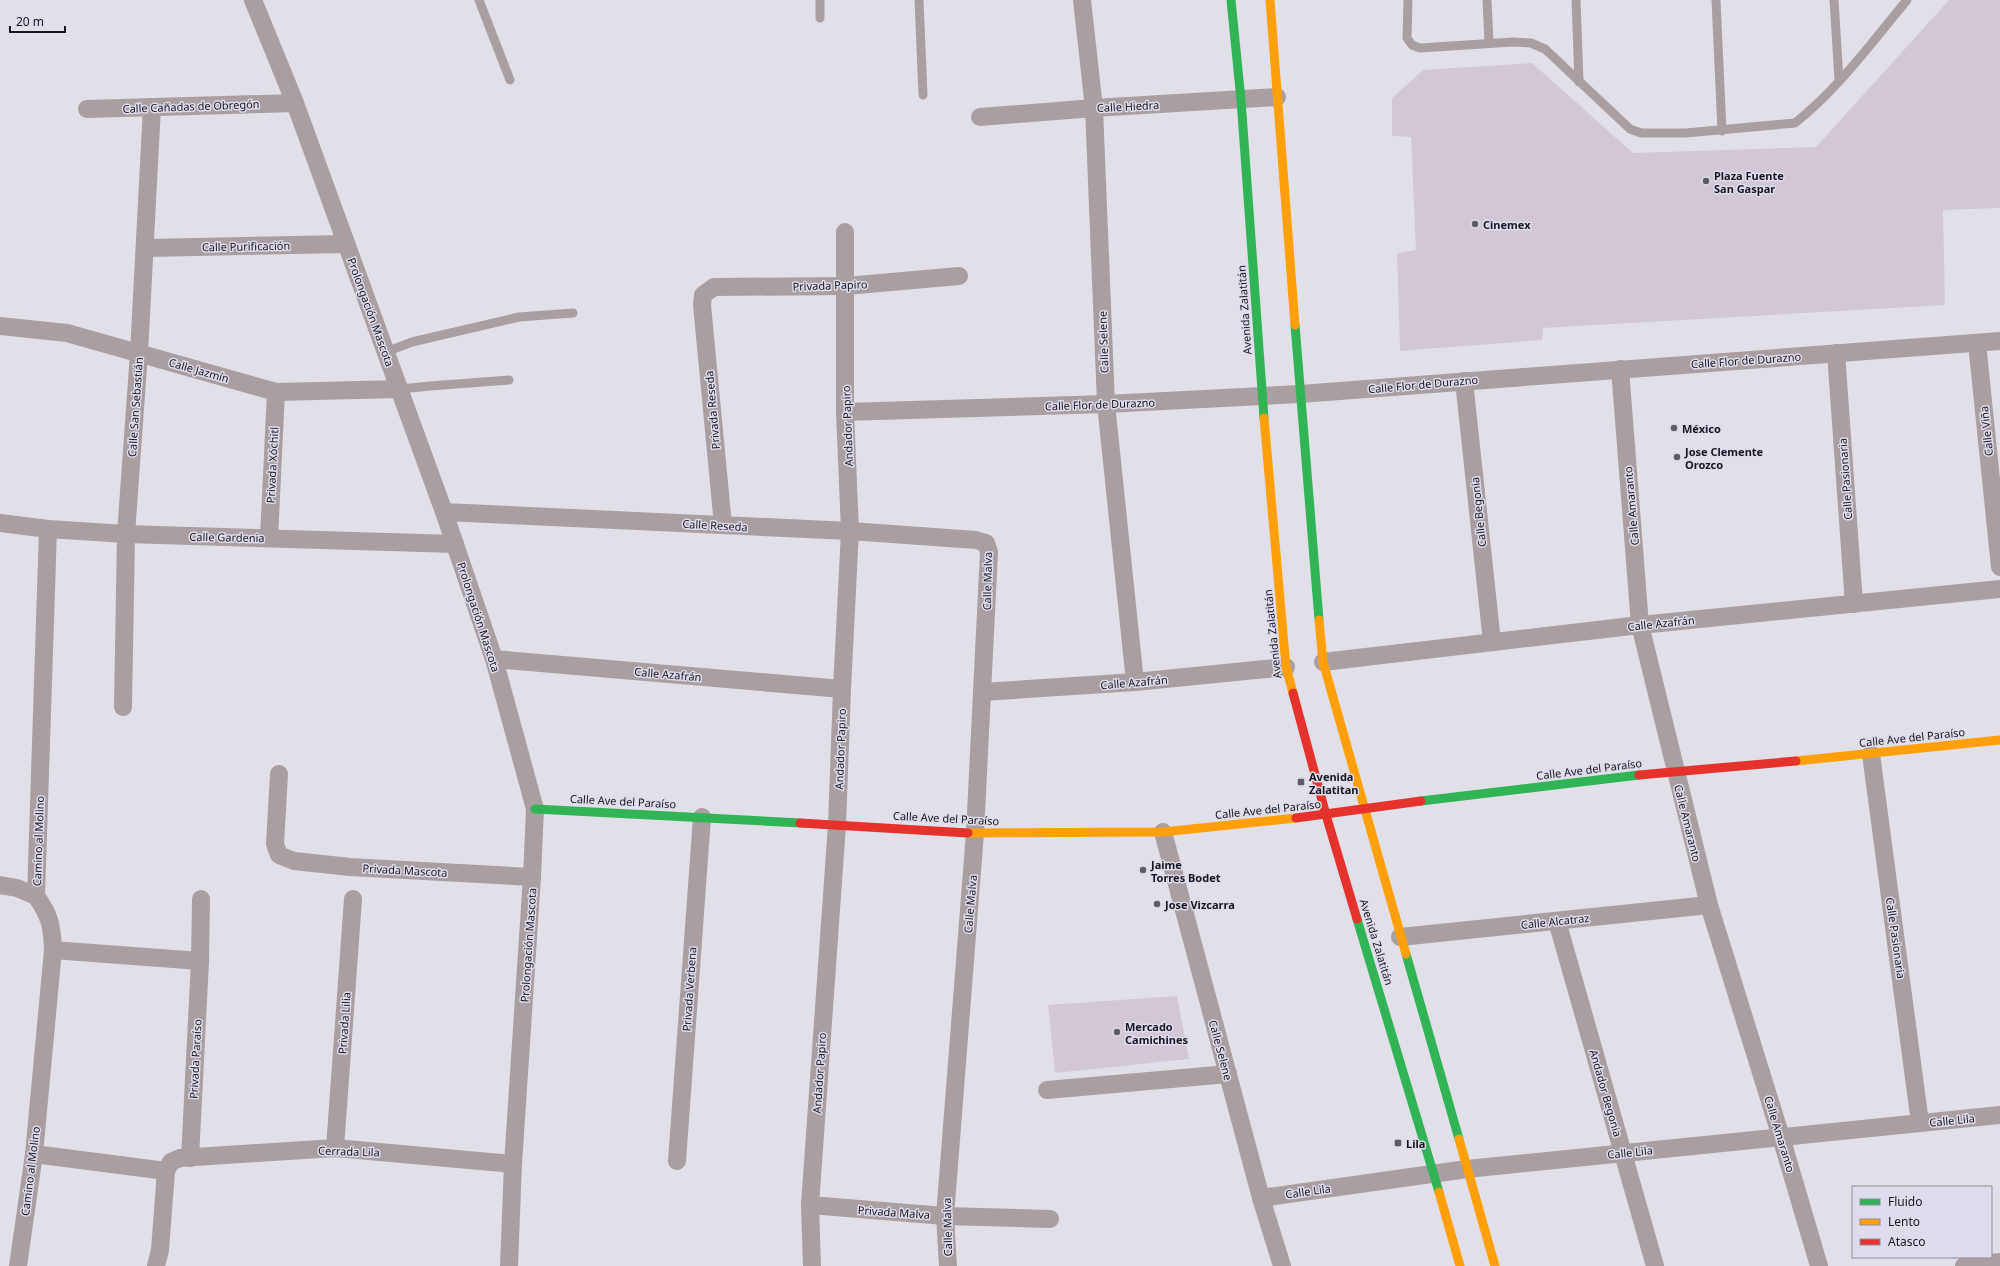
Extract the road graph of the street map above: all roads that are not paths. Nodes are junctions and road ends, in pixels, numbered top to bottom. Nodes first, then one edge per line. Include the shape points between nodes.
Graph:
1 (253, 0) edge
2 (479, 0) edge
3 (820, 0) edge
4 (919, 0) edge
5 (1082, 0) edge
6 (1231, 0) edge
7 (1270, 0) edge
8 (1408, 0) edge
9 (1487, 0) edge
10 (1576, 0) edge
11 (1716, 0) edge
12 (1834, 0) edge
13 (1907, 0) edge
14 (820, 18) dead end
15 (1489, 43) junction
16 (510, 80) dead end
17 (1839, 80) junction
18 (1579, 82) junction
19 (923, 95) dead end
20 (1277, 97) junction
21 (1241, 100) junction
22 (295, 103) junction
23 (152, 107) junction
24 (1094, 108) junction
25 (87, 109) dead end
26 (980, 117) dead end
27 (1722, 131) junction
28 (845, 232) dead end
29 (346, 244) junction
30 (146, 248) junction
31 (959, 276) dead end
32 (846, 286) junction
33 (703, 294) joint
34 (574, 313) dead end
35 (0, 326) edge
36 (2000, 341) edge
37 (1977, 343) junction
38 (386, 352) junction
39 (139, 353) junction
40 (1836, 353) junction
41 (1620, 368) junction
42 (509, 380) dead end
43 (1464, 381) junction
44 (400, 390) junction
45 (276, 392) junction
46 (1300, 394) junction
47 (1262, 395) junction
48 (1106, 404) junction
49 (845, 412) junction
50 (444, 512) junction
51 (0, 523) edge
52 (723, 525) junction
53 (48, 529) junction
54 (850, 530) junction
55 (126, 534) junction
56 (269, 538) junction
57 (986, 543) joint
58 (455, 544) junction
59 (2000, 567) edge
60 (2000, 589) edge
61 (1854, 604) junction
62 (1640, 625) junction
63 (1492, 642) junction
64 (494, 659) junction
65 (1322, 662) junction
66 (1286, 667) junction
67 (1135, 682) junction
68 (842, 689) junction
69 (982, 692) junction
70 (123, 707) dead end
71 (2000, 740) edge
72 (1871, 754) junction
73 (1675, 771) junction
74 (279, 774) dead end
75 (1364, 808) junction
76 (535, 809) junction
77 (1326, 815) junction
78 (702, 817) junction
79 (837, 825) junction
80 (1163, 832) junction
81 (975, 833) junction
82 (532, 877) junction
83 (0, 885) edge
84 (36, 896) junction
85 (202, 899) dead end
86 (353, 899) dead end
87 (1709, 905) junction
88 (1558, 921) junction
89 (1400, 937) junction
90 (53, 950) junction
91 (200, 961) junction
92 (1228, 1074) junction
93 (1047, 1090) dead end
94 (2000, 1115) edge
95 (1920, 1123) junction
96 (1781, 1137) junction
97 (334, 1148) junction
98 (1623, 1153) junction
99 (34, 1154) junction
100 (190, 1158) junction
101 (677, 1161) dead end
102 (513, 1164) junction
103 (1467, 1169) junction
104 (166, 1170) junction
105 (1434, 1174) junction
106 (1261, 1198) junction
107 (810, 1205) junction
108 (945, 1216) junction
109 (1050, 1219) dead end
110 (2000, 1262) edge
111 (18, 1266) edge
112 (156, 1266) edge
113 (509, 1266) edge
114 (812, 1266) edge
115 (948, 1266) edge
116 (1282, 1266) edge
117 (1460, 1266) edge
118 (1495, 1266) edge
119 (1655, 1266) edge
120 (1819, 1266) edge
121 (1964, 1266) edge

1 - 22 street, Prolongación Mascota
2 - 16 lane
3 - 14 lane
4 - 19 lane
5 - 24 street, Calle Selene
6 - 21 street, Avenida Zalatitán
7 - 20 street, Avenida Zalatitán
8 - 15 lane via 1407,38 1412,45 1420,48
9 - 15 lane
10 - 18 lane
11 - 27 lane
12 - 17 lane
13 - 17 lane
15 - 18 lane via 1531,43 1545,49
17 - 27 lane via 1795,123
18 - 27 lane via 1630,130 1641,133
20 - 21 street, Calle Hiedra
20 - 46 street, Avenida Zalatitán
21 - 24 street, Calle Hiedra
21 - 47 street, Avenida Zalatitán
22 - 23 street, Calle Cañadas de Obregón
22 - 29 street, Prolongación Mascota
23 - 25 street, Calle Cañadas de Obregón
23 - 30 street, Calle San Sebastián
24 - 26 street, Calle Hiedra
24 - 48 street, Calle Selene
28 - 32 street, Andador Papiro
29 - 30 street, Calle Purificación
29 - 38 street, Prolongación Mascota
30 - 39 street, Calle San Sebastián
31 - 32 street, Privada Papiro
32 - 33 street, Privada Papiro via 714,287
32 - 49 street, Andador Papiro
33 - 52 street, Privada Reseda
34 - 38 lane via 519,317 412,342
35 - 39 street, Calle Jazmín via 67,333
36 - 37 street, Calle Flor de Durazno
37 - 40 street, Calle Flor de Durazno
37 - 59 street, Calle Viña
38 - 44 street, Prolongación Mascota
39 - 45 street, Calle Jazmín
39 - 55 street, Calle San Sebastián
40 - 41 street, Calle Flor de Durazno
40 - 61 street, Calle Pasionaria
41 - 43 street, Calle Flor de Durazno
41 - 62 street, Calle Amaranto
42 - 44 lane
43 - 46 street, Calle Flor de Durazno
43 - 63 street, Calle Begonia
44 - 45 street, Calle Jazmín
44 - 50 street, Prolongación Mascota
45 - 56 street, Privada Xóchitl
46 - 47 street, Calle Flor de Durazno
46 - 65 street, Avenida Zalatitán
47 - 48 street, Calle Flor de Durazno
47 - 66 street, Avenida Zalatitán
48 - 49 street, Calle Flor de Durazno
48 - 67 street, Calle Selene
49 - 54 street, Andador Papiro
50 - 52 street, Calle Reseda
50 - 58 street, Prolongación Mascota
51 - 53 street, Calle Gardenia
52 - 54 street, Calle Reseda
53 - 55 street, Calle Gardenia
53 - 84 street, Camino al Molino
54 - 57 street, Calle Reseda via 976,540
54 - 68 street, Andador Papiro
55 - 56 street, Calle Gardenia
55 - 70 street, Calle San Sebastián
56 - 58 street, Calle Gardenia
57 - 69 street, Calle Malva via 989,552
58 - 64 street, Prolongación Mascota
60 - 61 street, Calle Azafrán
61 - 62 street, Calle Azafrán
62 - 63 street, Calle Azafrán
62 - 73 street, Calle Amaranto
63 - 65 street, Calle Azafrán
64 - 68 street, Calle Azafrán
64 - 76 street, Prolongación Mascota
65 - 75 street, Avenida Zalatitán
66 - 67 street, Calle Azafrán
66 - 77 street, Avenida Zalatitán
67 - 69 street, Calle Azafrán
68 - 79 street, Andador Papiro
69 - 81 street, Calle Malva
71 - 72 street, Calle Ave del Paraíso
72 - 73 street, Calle Ave del Paraíso
72 - 95 street, Calle Pasionaria
73 - 75 street, Calle Ave del Paraíso
73 - 87 street, Calle Amaranto
74 - 82 street, Privada Mascota via 275,844 279,855 294,860 350,867
75 - 77 street, Calle Ave del Paraíso
75 - 89 street, Avenida Zalatitán
76 - 78 street, Calle Ave del Paraíso
76 - 82 street, Prolongación Mascota
77 - 80 street, Calle Ave del Paraíso
77 - 105 street, Avenida Zalatitán
78 - 79 street, Calle Ave del Paraíso
78 - 101 street, Privada Verbena
79 - 81 street, Calle Ave del Paraíso
79 - 107 street, Andador Papiro
80 - 81 street, Calle Ave del Paraíso
80 - 92 street, Calle Selene
81 - 108 street, Calle Malva
82 - 102 street, Prolongación Mascota
83 - 84 street via 17,888
84 - 90 street, Camino al Molino via 47,911 52,930
85 - 91 street, Privada Paraíso
86 - 97 street, Privada Lilia
87 - 88 street, Calle Alcatraz
87 - 96 street, Calle Amaranto
88 - 89 street, Calle Alcatraz
88 - 98 street, Andador Begonia
89 - 103 street, Avenida Zalatitán
90 - 91 street
90 - 99 street, Camino al Molino
91 - 100 street, Privada Paraíso
92 - 93 street
92 - 106 street, Calle Selene
94 - 95 street, Calle Lila
95 - 96 street, Calle Lila
96 - 98 street, Calle Lila
96 - 120 street, Calle Amaranto
97 - 100 street, Cerrada Lila
97 - 102 street, Cerrada Lila
98 - 103 street, Calle Lila
98 - 119 street, Andador Begonia
99 - 104 street
99 - 111 street, Camino al Molino
100 - 104 street, Cerrada Lila via 180,1158 171,1162
102 - 113 street, Prolongación Mascota
103 - 105 street, Calle Lila
103 - 118 street, Avenida Zalatitán
104 - 112 street via 160,1250
105 - 106 street, Calle Lila
105 - 117 street, Avenida Zalatitán
106 - 116 street, Calle Selene
107 - 108 street, Privada Malva
107 - 114 street, Andador Papiro
108 - 109 street, Privada Malva
108 - 115 street, Calle Malva
110 - 121 street

